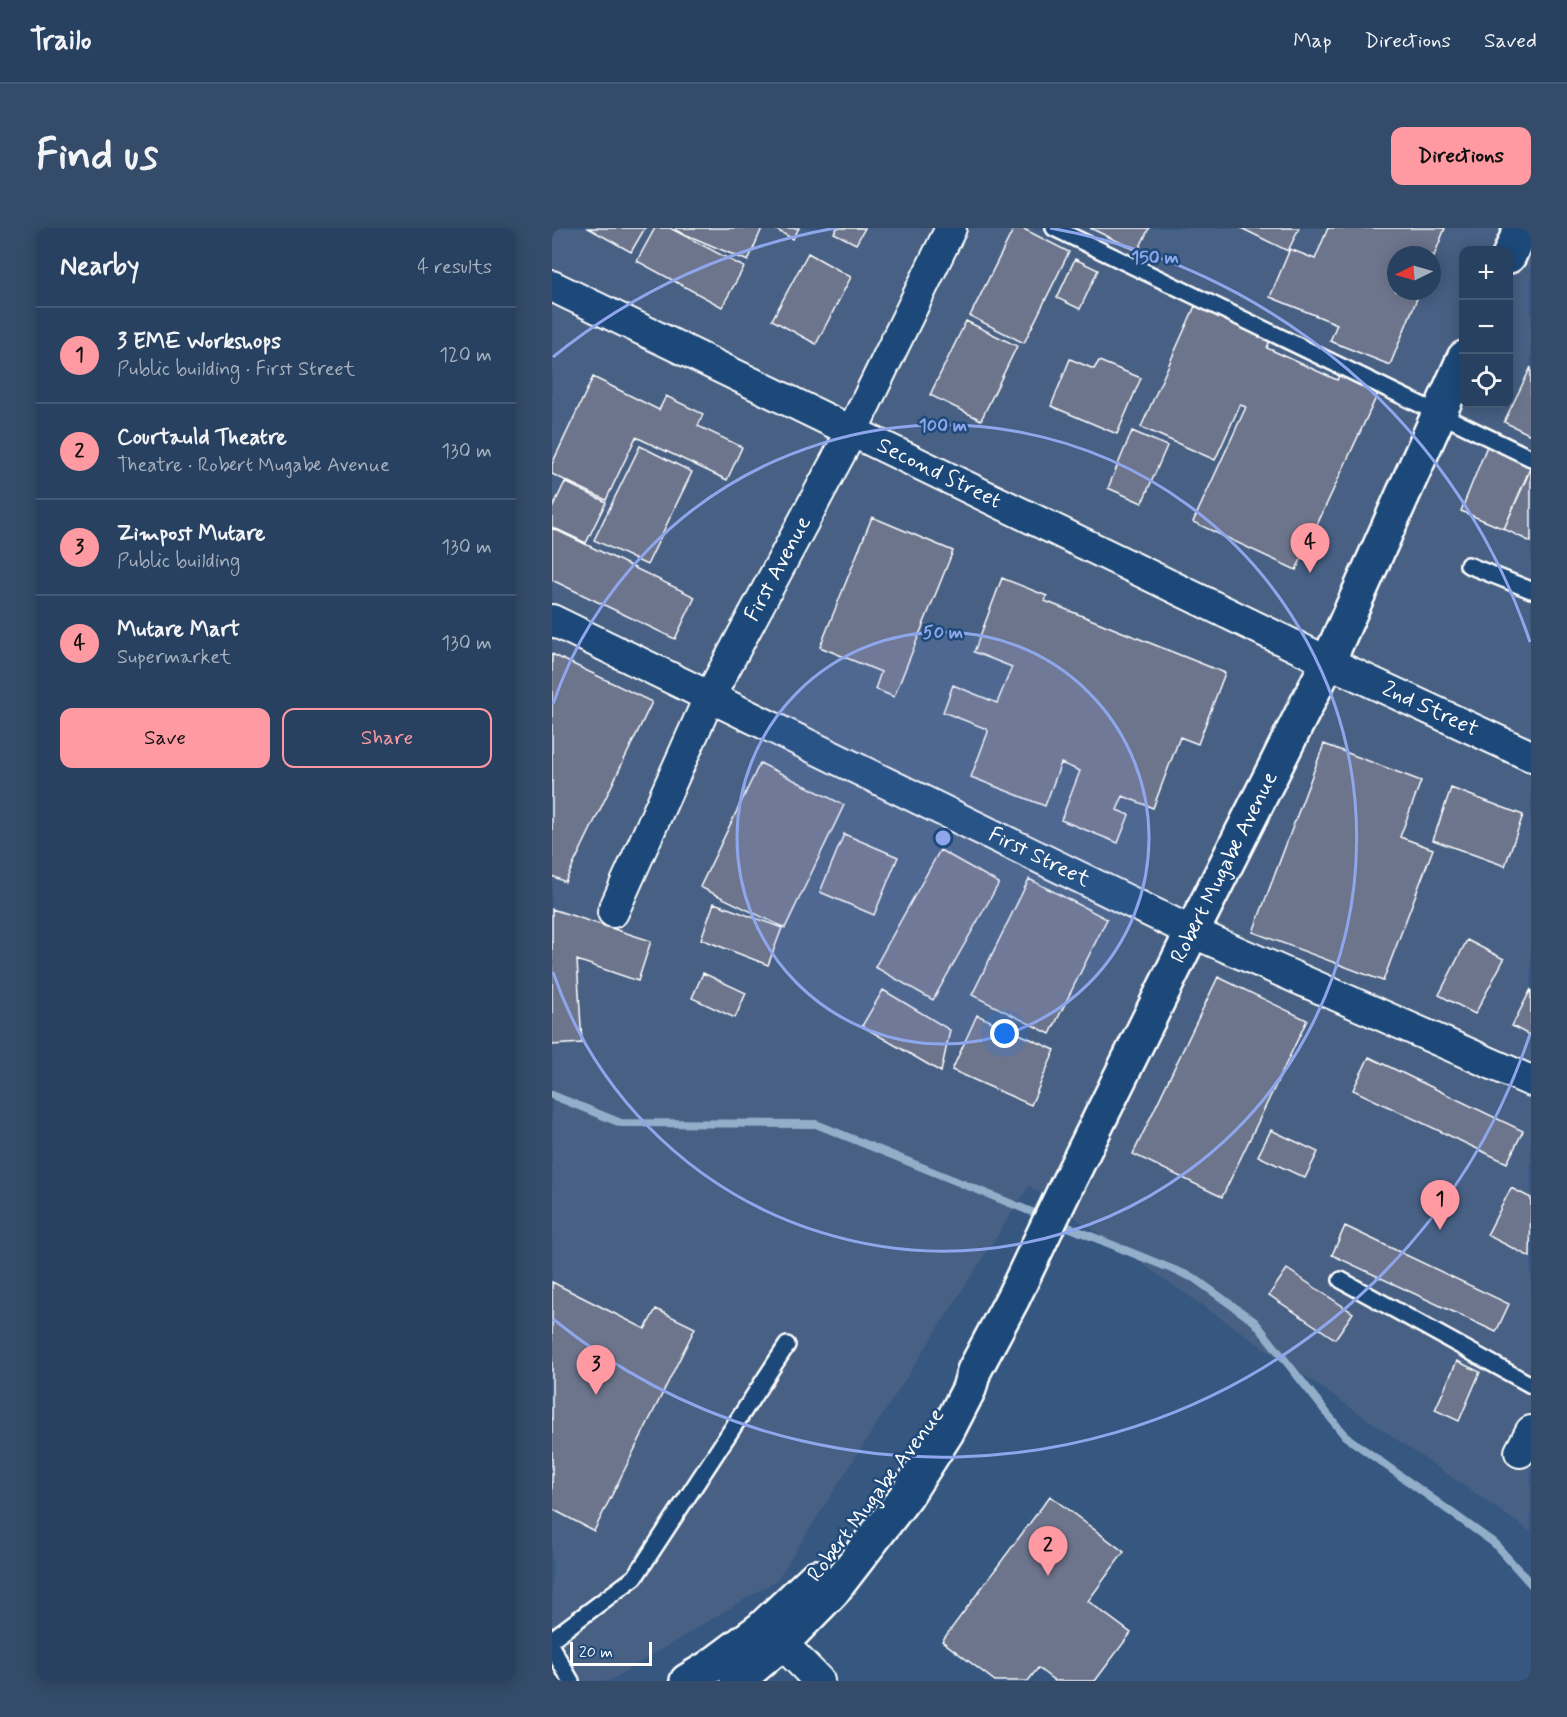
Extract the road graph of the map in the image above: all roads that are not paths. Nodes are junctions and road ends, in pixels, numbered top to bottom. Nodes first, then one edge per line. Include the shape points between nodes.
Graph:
1 (951, 228) edge
2 (1054, 228) edge
3 (1521, 228) edge
4 (1513, 247) edge
5 (552, 286) edge
6 (1459, 369) edge
7 (1439, 413) junction
8 (852, 431) junction
9 (1531, 458) edge
10 (1468, 565) dead end
11 (1531, 590) edge
12 (552, 620) edge
13 (1328, 662) junction
14 (710, 698) junction
15 (1531, 756) edge
16 (613, 912) dead end
17 (1192, 932) junction
18 (1531, 1081) edge
19 (1341, 1280) dead end
20 (787, 1345) dead end
21 (1531, 1385) edge
22 (772, 1636) junction
23 (552, 1639) edge
24 (552, 1648) edge
25 (571, 1681) edge
26 (687, 1681) edge
27 (737, 1681) edge
28 (819, 1681) edge

1 - 8 street, First Avenue
2 - 7 lane
3 - 4 highway
5 - 8 street, Second Street
6 - 7 highway, Robert Mugabe Avenue
7 - 9 lane
7 - 13 highway, Robert Mugabe Avenue
8 - 13 street, Second Street
8 - 14 street, First Avenue
10 - 11 lane
12 - 14 street, First Street
13 - 15 street, 2nd Street
13 - 17 highway, Robert Mugabe Avenue
14 - 16 street, First Avenue
14 - 17 street, First Street
17 - 18 street, First Street
17 - 22 highway, Robert Mugabe Avenue via 974,1371 957,1413 906,1496 832,1592
19 - 21 lane
20 - 23 lane via 635,1577
22 - 26 highway, Robert Mugabe Avenue
22 - 27 highway, Robert Mugabe Avenue
22 - 28 street
24 - 25 lane

